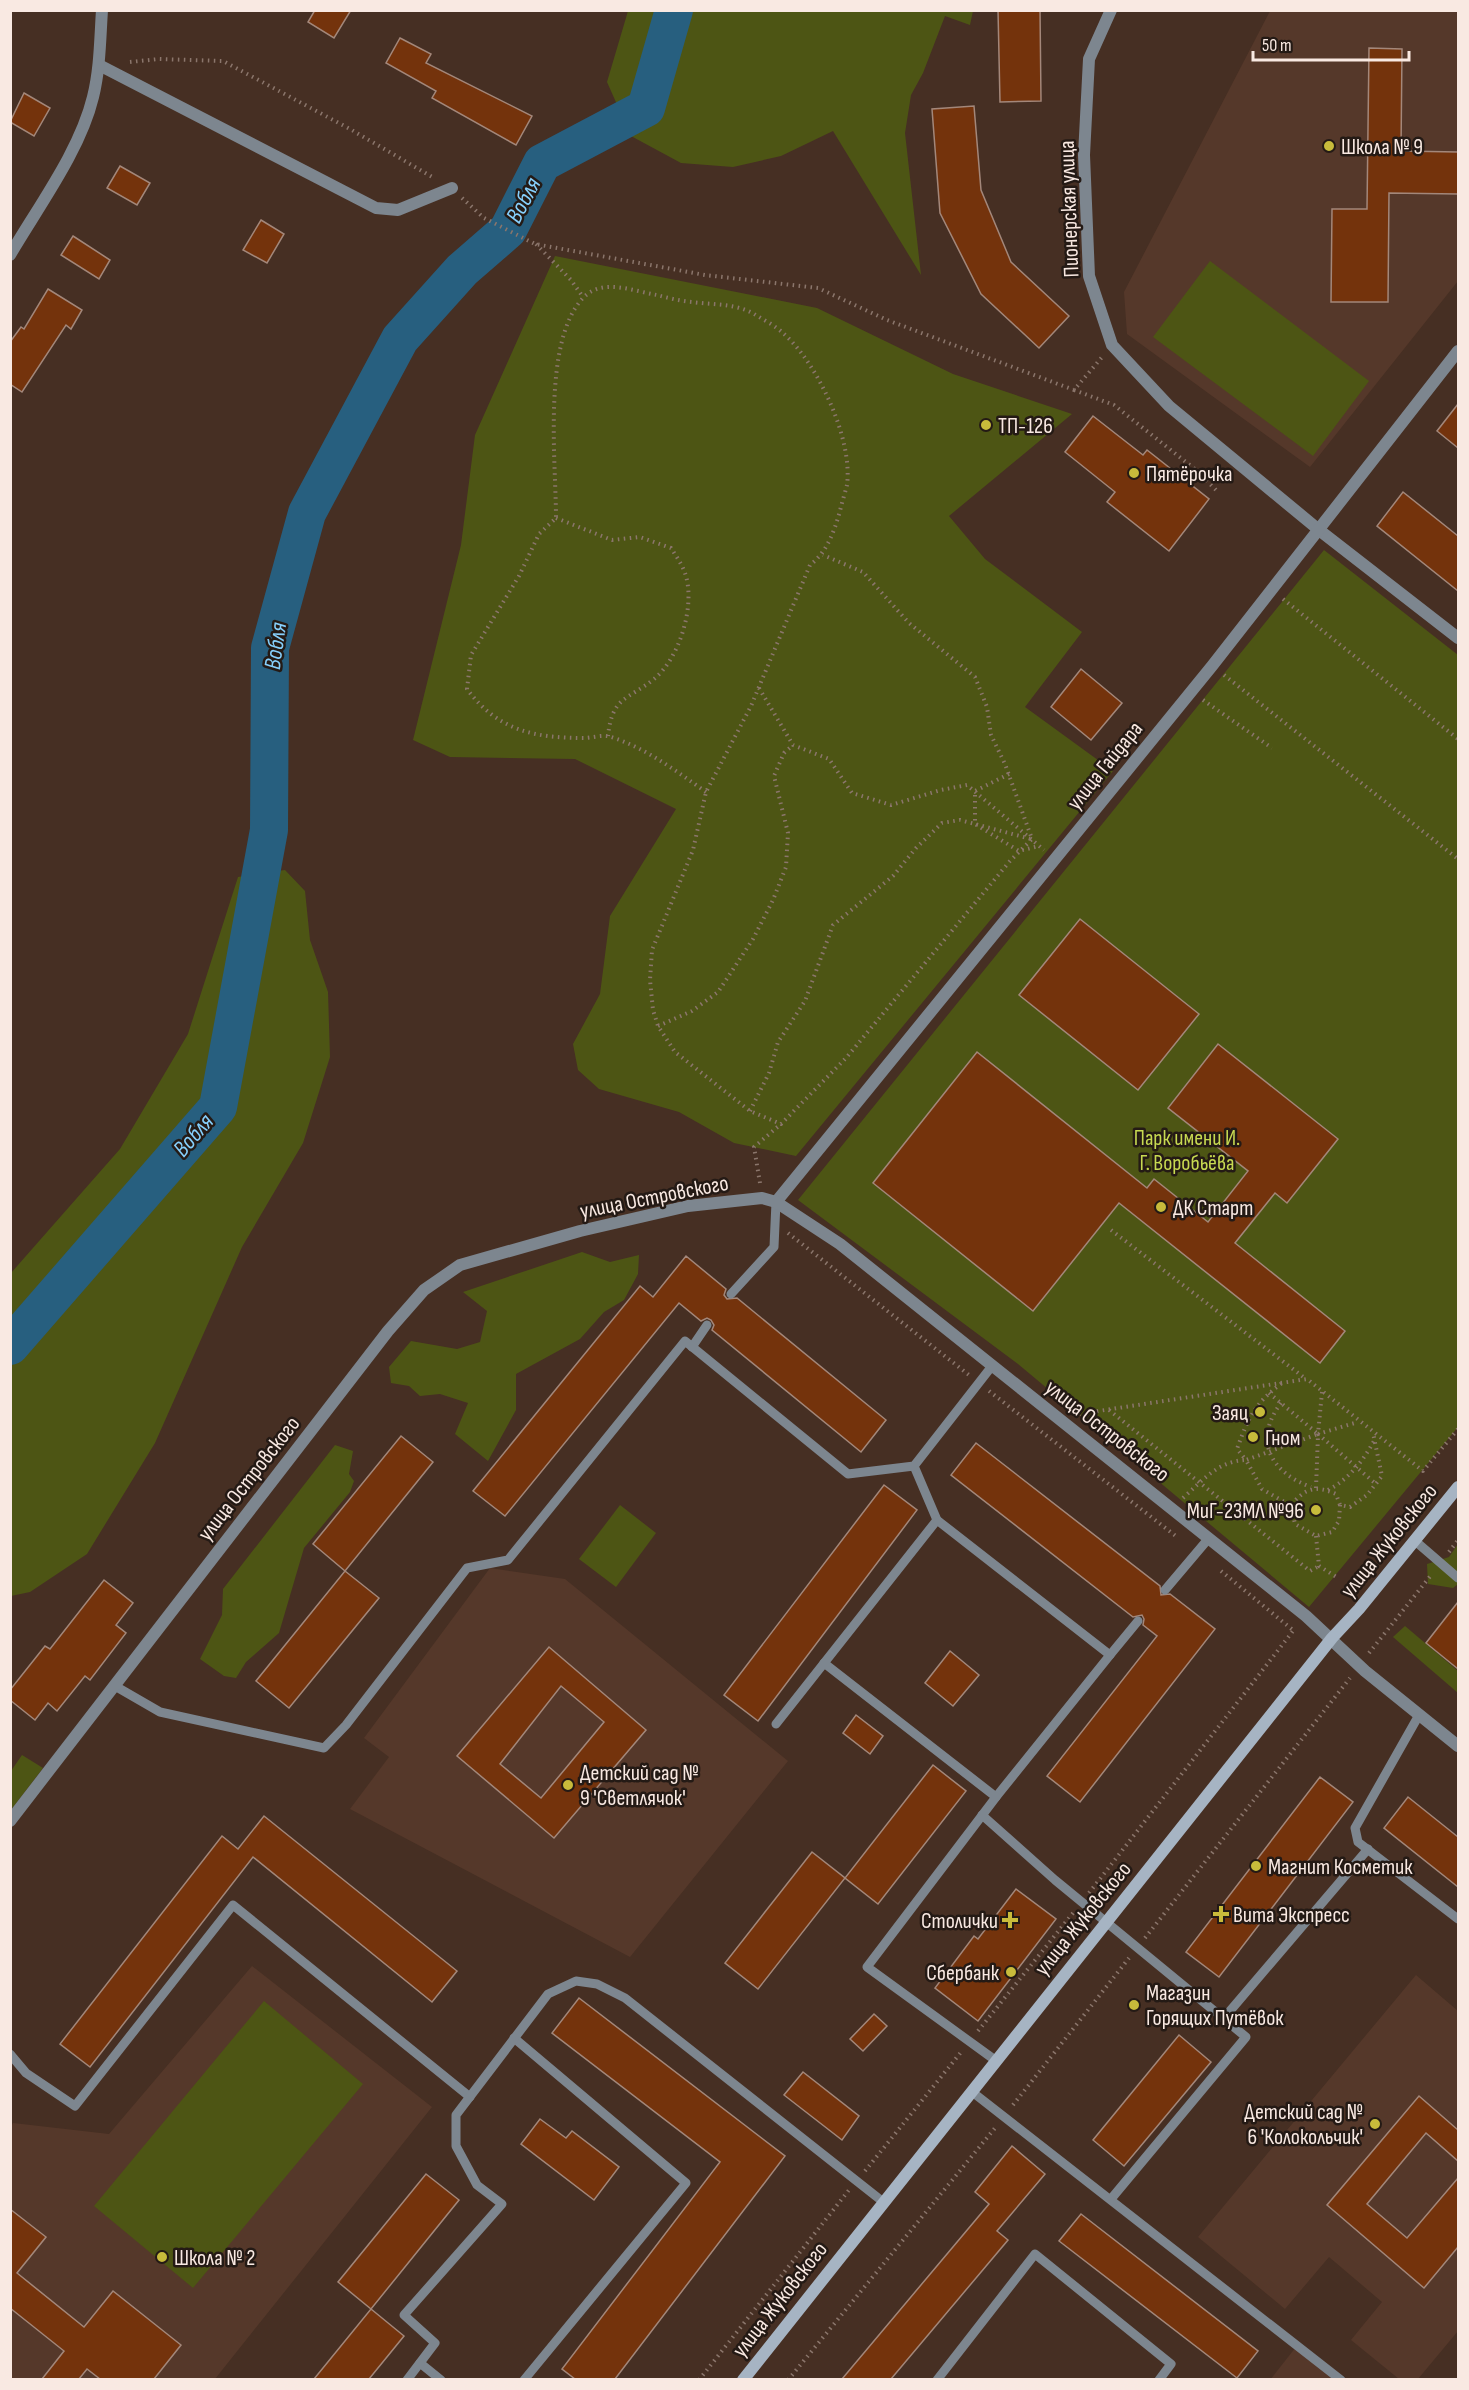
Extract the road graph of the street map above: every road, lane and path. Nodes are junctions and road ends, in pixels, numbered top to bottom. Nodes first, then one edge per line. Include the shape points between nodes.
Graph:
1 (102, 10) edge
2 (1111, 10) edge
3 (99, 65) junction
4 (452, 189) junction
5 (535, 244) junction
6 (10, 255) edge
7 (583, 297) junction
8 (1112, 345) junction
9 (1458, 351) edge
10 (1074, 390) junction
11 (1220, 493) dead end
12 (556, 518) junction
13 (1319, 530) junction
14 (823, 555) junction
15 (1272, 590) junction
16 (1458, 638) edge
17 (1212, 666) junction
18 (759, 688) junction
19 (1191, 691) junction
20 (608, 736) junction
21 (1458, 739) edge
22 (793, 745) junction
23 (1272, 748) dead end
24 (1009, 774) junction
25 (975, 791) junction
26 (706, 792) junction
27 (975, 824) junction
28 (1032, 839) junction
29 (1040, 846) junction
30 (1020, 851) junction
31 (1049, 854) dead end
32 (1458, 859) edge
33 (658, 1026) junction
34 (750, 1111) junction
35 (781, 1124) junction
36 (762, 1198) junction
37 (776, 1202) junction
38 (775, 1225) junction
39 (1111, 1230) dead end
40 (731, 1294) dead end
41 (707, 1326) dead end
42 (692, 1347) junction
43 (993, 1366) junction
44 (1307, 1379) junction
45 (979, 1383) junction
46 (1283, 1383) junction
47 (1322, 1392) junction
48 (1269, 1393) junction
49 (1281, 1403) junction
50 (1109, 1409) junction
51 (1078, 1414) dead end
52 (1359, 1422) junction
53 (1458, 1429) edge
54 (1373, 1433) junction
55 (1318, 1434) junction
56 (1375, 1440) junction
57 (1270, 1451) junction
58 (1246, 1460) junction
59 (914, 1466) junction
60 (1356, 1468) junction
61 (1202, 1481) junction
62 (1376, 1484) junction
63 (1458, 1487) edge
64 (1314, 1488) junction
65 (1328, 1490) junction
66 (1181, 1500) dead end
67 (1340, 1505) junction
68 (1291, 1506) junction
69 (937, 1520) junction
70 (1316, 1536) junction
71 (1209, 1538) junction
72 (1414, 1540) junction
73 (1458, 1540) edge
74 (1197, 1552) junction
75 (1441, 1563) junction
76 (1319, 1566) junction
77 (1338, 1578) dead end
78 (1458, 1578) edge
79 (1165, 1590) dead end
80 (1306, 1616) junction
81 (1138, 1621) dead end
82 (1293, 1631) junction
83 (1332, 1638) junction
84 (1110, 1655) junction
85 (824, 1663) junction
86 (1359, 1666) junction
87 (115, 1686) junction
88 (1419, 1714) junction
89 (776, 1724) dead end
90 (1458, 1746) edge
91 (996, 1797) junction
92 (982, 1815) junction
93 (10, 1821) edge
94 (1368, 1849) junction
95 (1083, 1901) junction
96 (1458, 1919) edge
97 (1106, 1921) junction
98 (1137, 1947) junction
99 (1224, 2018) junction
100 (514, 2038) junction
101 (970, 2042) junction
102 (10, 2054) edge
103 (995, 2060) junction
104 (971, 2091) junction
105 (470, 2097) junction
106 (1004, 2116) junction
107 (855, 2182) junction
108 (1111, 2199) junction
109 (882, 2201) junction
110 (420, 2363) junction
111 (407, 2379) edge
112 (441, 2379) edge
113 (524, 2379) edge
114 (699, 2379) edge
115 (743, 2379) edge
116 (788, 2379) edge
117 (937, 2379) edge
118 (1159, 2379) edge
119 (1341, 2379) edge

1 - 3 street
2 - 8 street, Пионерская улица via 1089,59 1084,155 1089,276
3 - 4 path via 159,59 223,61
3 - 4 street via 376,208 398,210
3 - 6 street via 93,99 77,141
4 - 5 path via 484,218
5 - 7 path via 572,280
5 - 10 path via 705,275 818,288 887,320
7 - 12 path via 573,313 556,373
7 - 14 path via 596,288 612,286 726,305 751,312 784,334 810,365 827,394 842,437 847,483
8 - 10 path
8 - 13 street, Пионерская улица via 1169,406
9 - 13 street, улица Гайдара
10 - 11 path via 1114,405
12 - 20 path via 612,540 640,537 672,548 685,573 689,605 681,640 656,677 623,699 610,714
12 - 20 path via 539,534 519,576 471,655 467,689 480,706 535,736
13 - 15 street, улица Гайдара
13 - 16 street, Пионерская улица
14 - 18 path via 810,565
14 - 24 path via 863,572 909,623 975,677 987,707 991,735
15 - 17 street, улица Гайдара
15 - 21 path
17 - 19 street, улица Гайдара
17 - 32 path
18 - 22 path
18 - 26 path
19 - 23 path
19 - 37 street, улица Гайдара
20 - 26 path via 670,767
22 - 25 path via 829,759 852,793 891,805 967,785
22 - 33 path via 783,753 774,776 788,833 786,867 773,900 718,992 692,1011
24 - 25 path
24 - 28 path
25 - 27 path
25 - 28 path
26 - 33 path via 693,850 652,950 650,980
27 - 28 path
27 - 30 path
27 - 34 path via 960,820 942,823 893,876 833,925 805,1001 778,1042 769,1074
28 - 29 path
28 - 30 path
29 - 30 path
29 - 31 path
30 - 35 path via 846,1058
33 - 34 path via 675,1052
34 - 35 path
35 - 36 path via 754,1147
36 - 37 street, улица Островского
36 - 87 street, улица Островского via 688,1206 580,1231 460,1265 424,1290 388,1331
37 - 38 lane
37 - 43 street, улица Островского via 840,1244
38 - 40 lane via 774,1247
38 - 45 path via 805,1244
39 - 44 path
41 - 42 lane
42 - 59 lane via 848,1473
42 - 87 lane via 685,1341 508,1560 467,1568 324,1748 160,1712
43 - 45 lane
43 - 71 street, улица Островского
44 - 46 path
44 - 47 path
45 - 59 lane
45 - 74 path
46 - 48 path
46 - 50 path
47 - 52 path
47 - 55 path
48 - 49 path
48 - 58 path via 1247,1421 1237,1449
49 - 55 path
49 - 57 path via 1268,1419
50 - 51 path
50 - 61 path
52 - 54 path
52 - 55 path
53 - 54 path via 1423,1471
54 - 56 path
55 - 57 path
55 - 60 path
55 - 64 path
56 - 60 path
56 - 62 path via 1382,1476
57 - 58 path
57 - 64 path via 1276,1467 1293,1481
58 - 61 path via 1232,1460 1212,1470
58 - 68 path via 1262,1489
59 - 69 lane
60 - 62 path
60 - 65 path via 1342,1483
61 - 66 path
61 - 76 path via 1310,1571
62 - 67 path via 1367,1496 1350,1507
63 - 72 street, улица Жуковского
64 - 65 path
64 - 68 path via 1298,1496
65 - 67 path via 1336,1494
67 - 70 path via 1340,1521 1332,1532
68 - 70 path via 1295,1524
69 - 84 lane
69 - 85 lane
70 - 76 path
71 - 74 lane
71 - 80 street, улица Островского
72 - 75 lane
72 - 83 street, улица Жуковского
73 - 75 path
74 - 79 lane
74 - 82 path
75 - 78 lane
75 - 86 path
76 - 77 path
80 - 82 path
80 - 83 street, улица Островского
81 - 84 lane
82 - 95 path
83 - 86 street, улица Островского
83 - 97 street, улица Жуковского
84 - 91 lane
85 - 89 lane
85 - 91 lane
86 - 88 street, улица Островского
86 - 98 path
87 - 93 street, улица Островского
88 - 90 street, улица Островского
88 - 94 lane via 1355,1828 1358,1842
91 - 92 lane
92 - 95 lane
92 - 101 lane via 867,1967
94 - 96 lane
94 - 99 lane
95 - 97 lane
95 - 101 path
97 - 98 lane
97 - 103 street, улица Жуковского
98 - 99 lane
98 - 106 path
99 - 108 lane via 1246,2037
100 - 105 lane
100 - 107 lane via 548,1994 576,1981 597,1984 625,1998
100 - 113 lane via 686,2183
101 - 103 lane
101 - 107 path
102 - 105 lane via 26,2073 75,2106 233,1905
103 - 104 street, улица Жуковского
104 - 106 lane
104 - 109 street, улица Жуковского
105 - 110 lane via 456,2115 456,2146 477,2185 502,2204 404,2315 435,2343
106 - 108 lane
106 - 116 path
107 - 109 lane
107 - 114 path
108 - 119 lane
109 - 115 street, улица Жуковского
110 - 111 lane
110 - 112 lane
117 - 118 lane via 1035,2254 1171,2364

